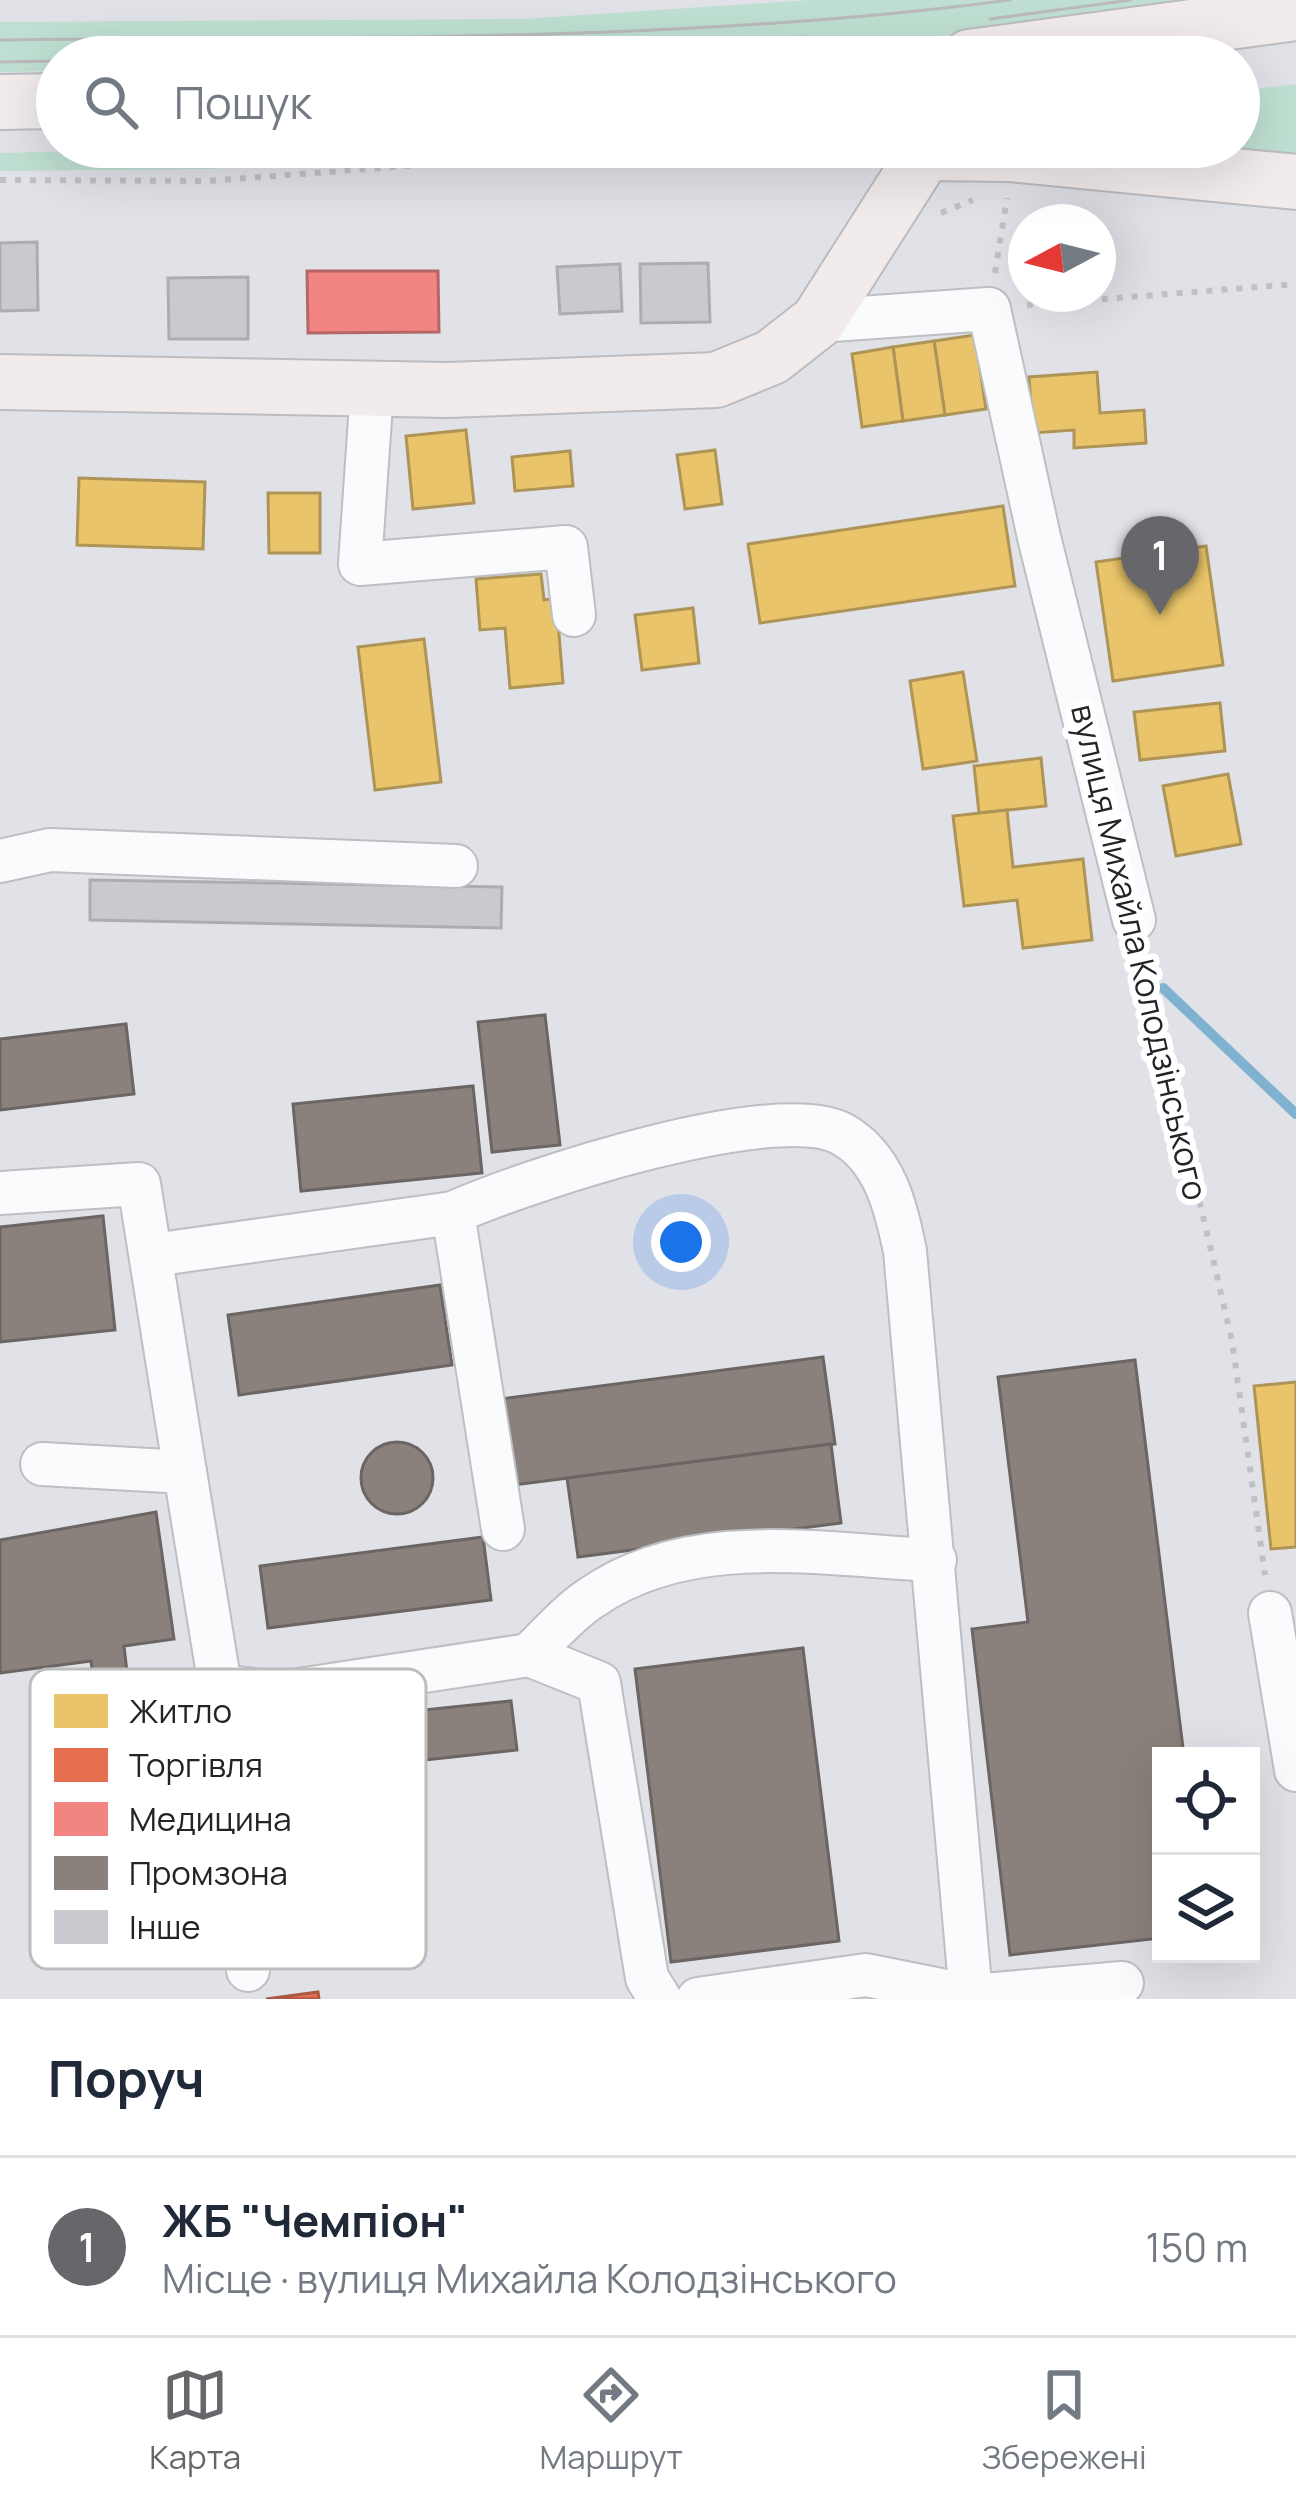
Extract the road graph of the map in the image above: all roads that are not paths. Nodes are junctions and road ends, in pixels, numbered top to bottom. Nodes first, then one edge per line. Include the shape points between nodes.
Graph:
1 (1296, 14) edge
2 (1129, 36) edge
3 (36, 100) edge
4 (0, 101) edge
5 (914, 168) edge
6 (1152, 168) edge
7 (1296, 182) edge
8 (818, 321) junction
9 (0, 382) edge
10 (371, 390) junction
11 (574, 615) dead end
12 (0, 861) edge
13 (456, 866) dead end
14 (1134, 920) road end
15 (0, 1193) edge
16 (453, 1213) junction
17 (153, 1256) junction
18 (42, 1463) dead end
19 (185, 1472) junction
20 (503, 1529) dead end
21 (935, 1560) junction
22 (1270, 1612) road end
23 (529, 1654) junction
24 (217, 1669) edge
25 (426, 1670) edge
26 (1296, 1770) edge
27 (1122, 1983) dead end
28 (971, 1996) edge
29 (660, 1999) edge
30 (698, 1999) edge

1 - 2 main road
3 - 4 main road
5 - 8 main road
6 - 7 main road
8 - 10 main road via 772,357 716,380
8 - 14 street, вулиця Михайла Колодзінського via 989,308
9 - 10 main road
10 - 11 street via 360,564 566,547
12 - 13 street via 50,850
15 - 17 street via 139,1184
16 - 17 street
16 - 20 street
16 - 21 street via 581,1167 740,1131 812,1125 860,1146 889,1190 905,1251
17 - 19 street
18 - 19 street
19 - 24 street
21 - 23 street via 706,1552 645,1568 590,1598
21 - 28 street
22 - 26 street
23 - 25 street
23 - 29 street via 599,1683 647,1978
27 - 28 street
28 - 30 street via 866,1976

